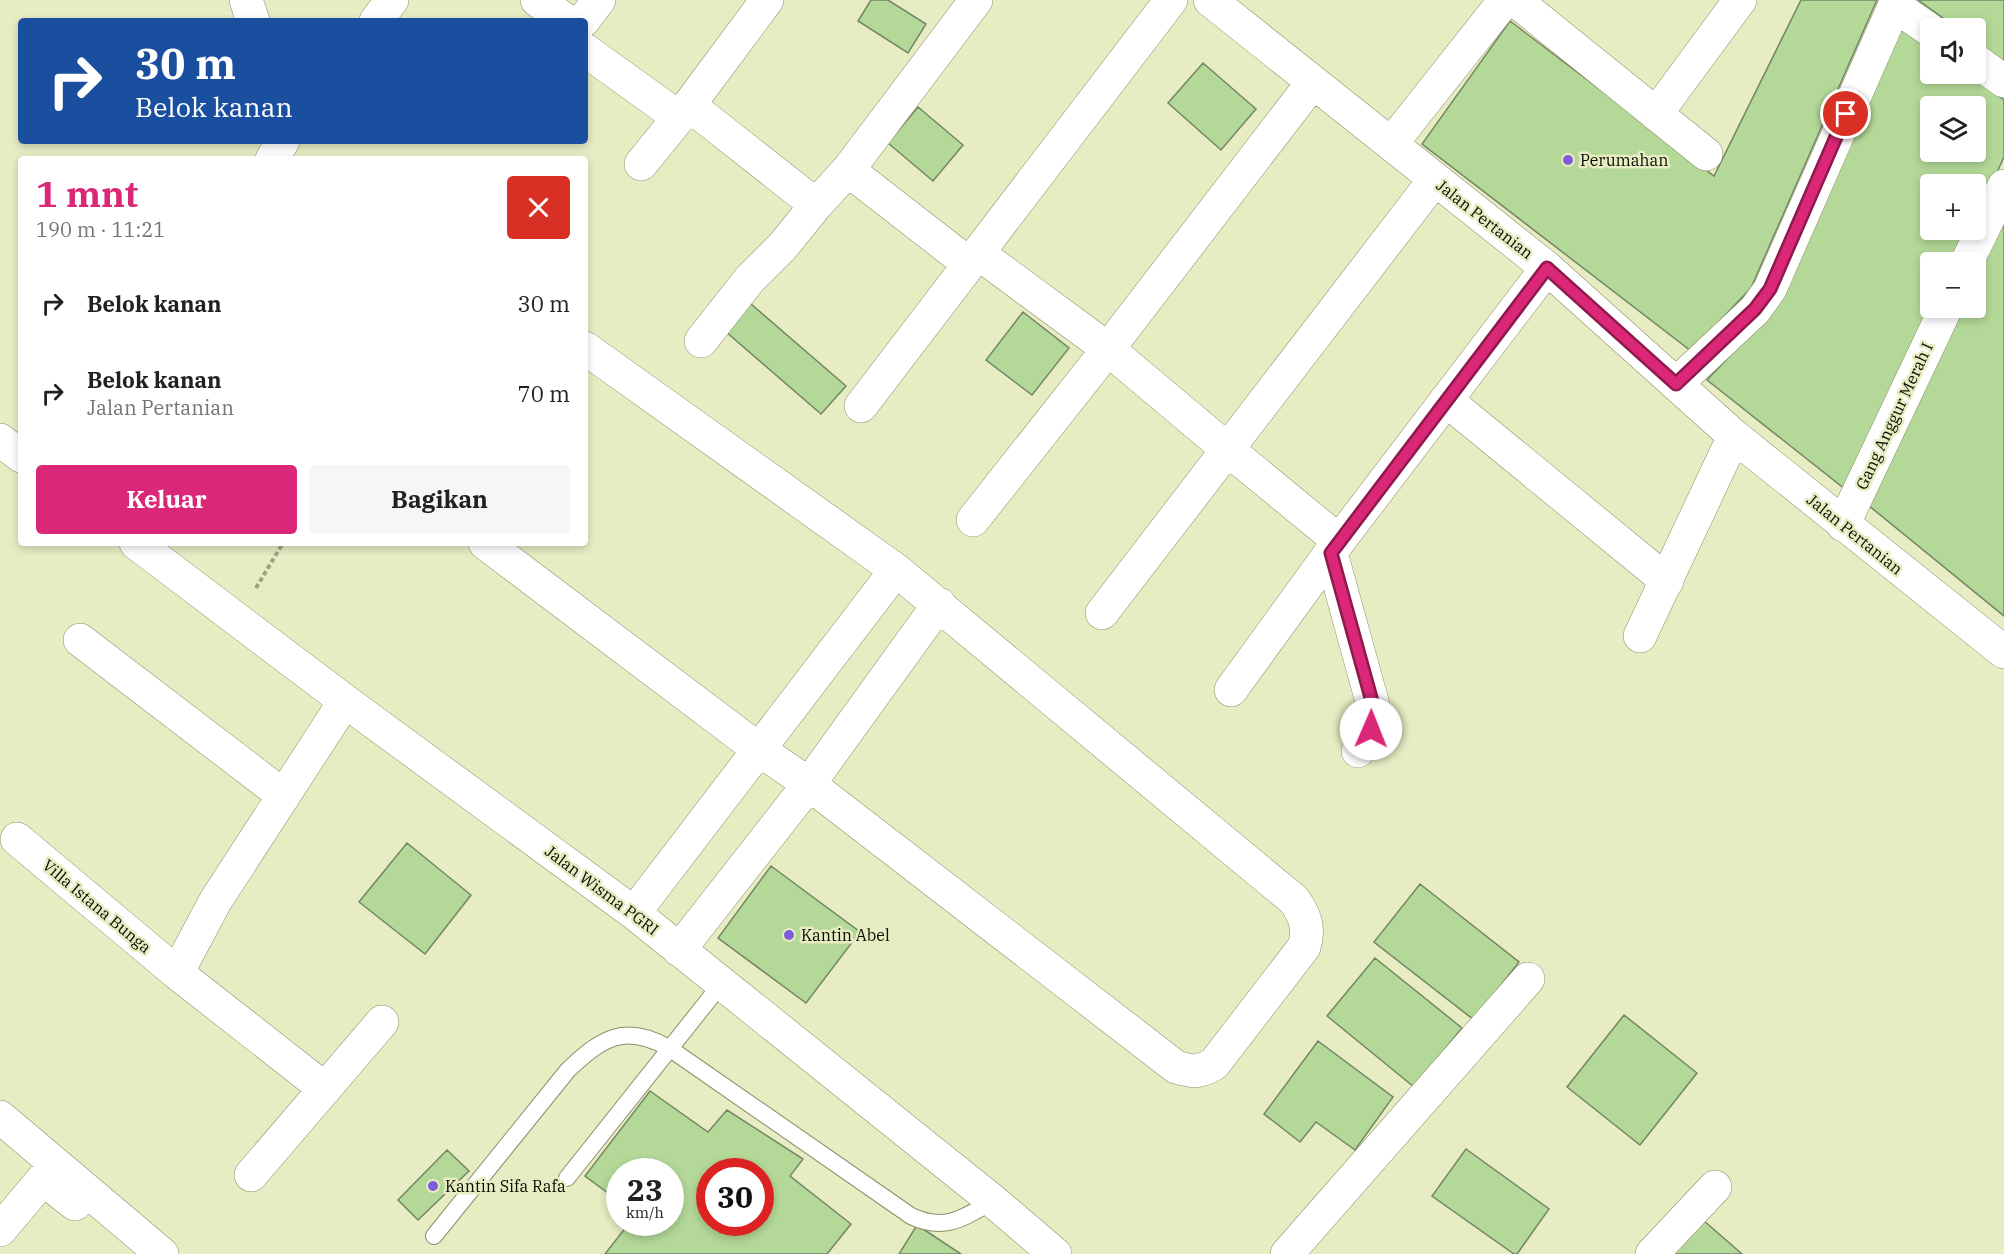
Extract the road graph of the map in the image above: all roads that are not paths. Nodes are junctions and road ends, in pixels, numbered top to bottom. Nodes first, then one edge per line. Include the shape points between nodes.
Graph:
1 (246, 0) edge
2 (392, 0) edge
3 (537, 0) edge
4 (599, 0) edge
5 (767, 0) edge
6 (976, 0) edge
7 (1171, 0) edge
8 (1210, 0) edge
9 (1505, 0) edge
10 (1515, 0) edge
11 (1740, 0) edge
12 (1896, 3) edge
13 (253, 18) edge
14 (378, 18) edge
15 (563, 18) edge
16 (585, 18) edge
17 (1920, 22) edge
18 (588, 52) edge
19 (1986, 68) edge
20 (2004, 81) edge
21 (1313, 82) junction
22 (683, 111) junction
23 (1656, 114) junction
24 (1391, 144) junction
25 (1706, 154) dead end
26 (641, 164) dead end
27 (848, 170) junction
28 (1435, 179) junction
29 (2004, 186) edge
30 (816, 205) junction
31 (1972, 252) edge
32 (974, 258) junction
33 (1547, 268) junction
34 (1941, 318) edge
35 (701, 341) dead end
36 (1108, 349) junction
37 (588, 350) edge
38 (1676, 384) junction
39 (1446, 400) junction
40 (861, 406) dead end
41 (1734, 436) junction
42 (0, 440) edge
43 (1227, 449) junction
44 (18, 454) edge
45 (973, 520) dead end
46 (1843, 525) junction
47 (140, 546) edge
48 (489, 546) edge
49 (1335, 547) junction
50 (896, 570) junction
51 (1667, 581) junction
52 (939, 604) junction
53 (1102, 613) dead end
54 (1641, 636) dead end
55 (80, 640) dead end
56 (2004, 652) edge
57 (1231, 690) dead end
58 (345, 701) junction
59 (758, 749) junction
60 (1358, 751) dead end
61 (809, 784) junction
62 (285, 796) junction
63 (17, 839) dead end
64 (634, 913) junction
65 (679, 950) junction
66 (177, 973) junction
67 (1528, 979) dead end
68 (722, 982) junction
69 (382, 1022) dead end
70 (669, 1048) junction
71 (325, 1089) junction
72 (0, 1117) edge
73 (0, 1145) edge
74 (251, 1175) dead end
75 (567, 1178) dead end
76 (43, 1179) junction
77 (1715, 1187) dead end
78 (993, 1201) junction
79 (0, 1230) edge
80 (434, 1236) dead end
81 (141, 1254) edge
82 (162, 1254) edge
83 (1055, 1254) edge
84 (1287, 1254) edge
85 (1652, 1254) edge

1 - 13 street
2 - 14 street
3 - 15 street
4 - 16 street
5 - 22 street
6 - 27 street
7 - 32 street
8 - 21 street, Jalan Pertanian
9 - 24 street
10 - 23 street
11 - 23 street
12 - 17 street
12 - 38 street via 1770,289 1755,309
18 - 22 street
19 - 20 street
21 - 24 street, Jalan Pertanian
21 - 36 street
22 - 26 street
22 - 30 street
23 - 25 street
24 - 28 street, Jalan Pertanian
27 - 30 street
27 - 32 street
28 - 33 street, Jalan Pertanian
28 - 43 street
29 - 31 street
30 - 35 street
32 - 36 street
32 - 40 street
33 - 38 street, Jalan Pertanian
33 - 39 street
34 - 46 street, Gang Anggur Merah I
36 - 43 street
36 - 45 street
37 - 50 street
38 - 41 street, Jalan Pertanian
39 - 49 street
39 - 51 street
41 - 46 street, Jalan Pertanian
41 - 51 street
42 - 44 street
43 - 49 street
43 - 53 street
46 - 56 street, Jalan Pertanian
47 - 58 street, Jalan Wisma PGRI
48 - 59 street
49 - 57 street
49 - 60 street via 1373,705 1371,729
50 - 52 street
50 - 59 street
51 - 54 street
52 - 61 street
52 - 61 street via 1294,900 1306,923 1304,947 1214,1064 1202,1071 1183,1069
55 - 62 street
58 - 62 street
58 - 64 street, Jalan Wisma PGRI
59 - 61 street
59 - 64 street
61 - 65 street
62 - 66 street via 216,900
63 - 66 street, Villa Istana Bunga
64 - 65 street, Jalan Wisma PGRI
65 - 68 street, Jalan Wisma PGRI
66 - 71 street, Villa Istana Bunga
67 - 84 street
68 - 70 lane
68 - 78 street, Jalan Wisma PGRI
69 - 71 street
70 - 75 lane
70 - 78 lane via 923,1222 946,1224
70 - 80 lane via 652,1039 621,1036 590,1050 568,1070
71 - 74 street
72 - 82 street
73 - 76 street
76 - 79 street
76 - 81 street
77 - 85 street
78 - 83 street, Jalan Wisma PGRI

